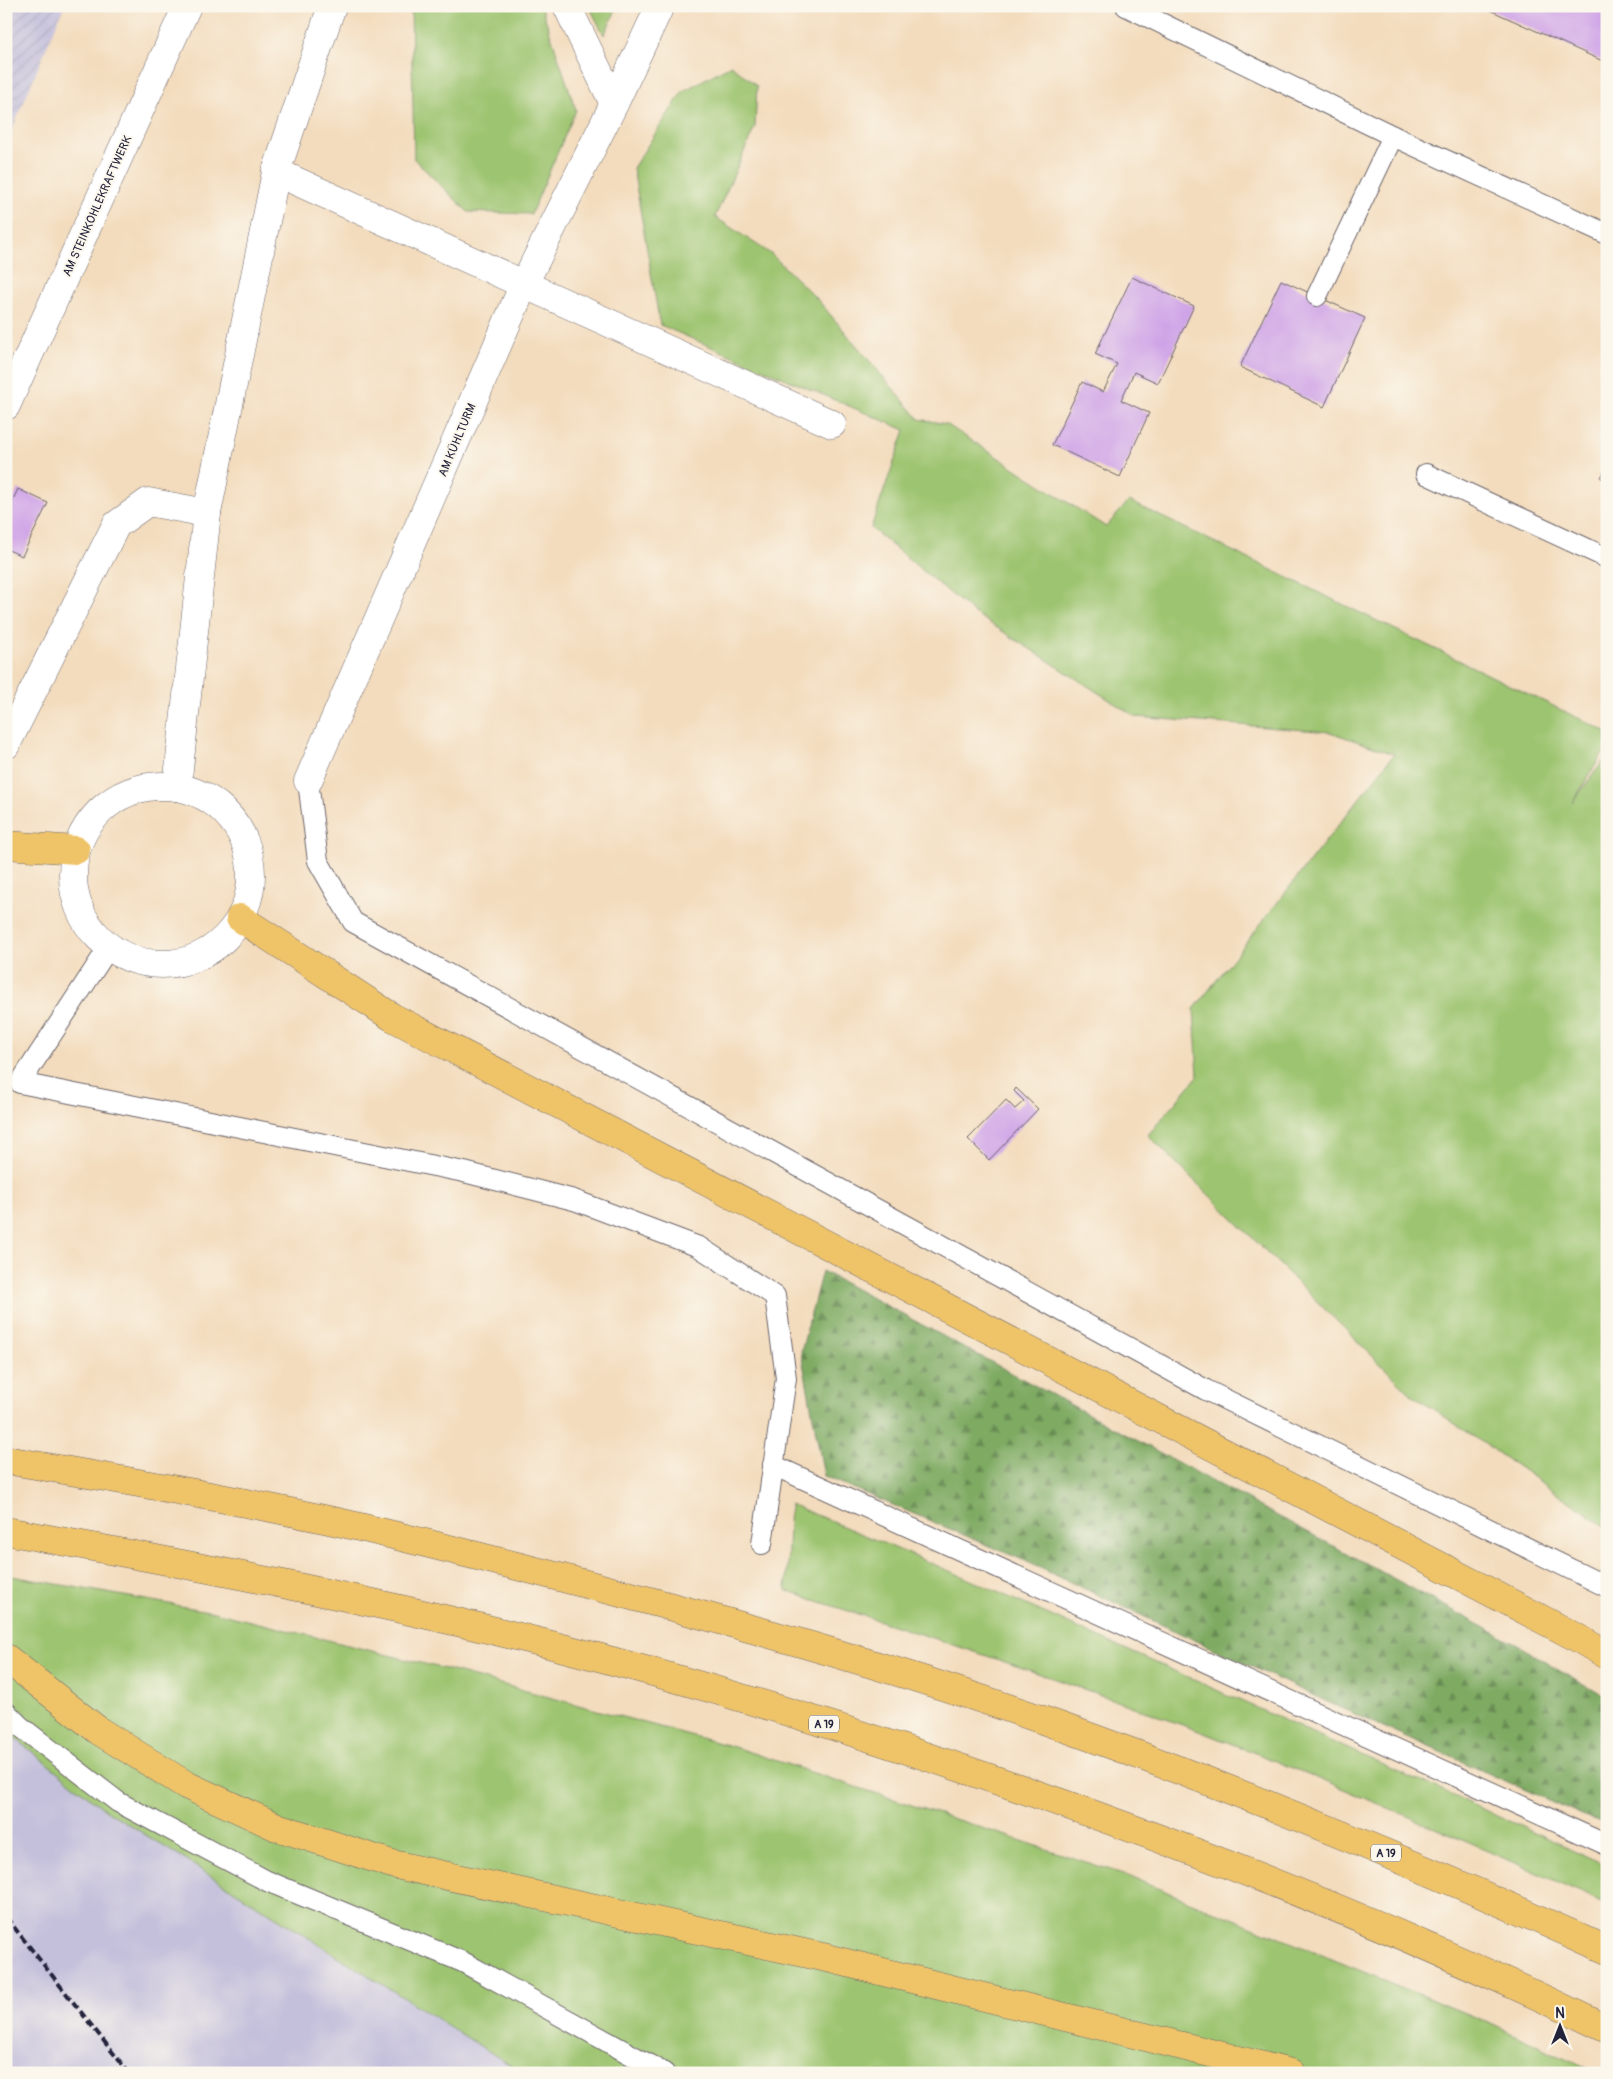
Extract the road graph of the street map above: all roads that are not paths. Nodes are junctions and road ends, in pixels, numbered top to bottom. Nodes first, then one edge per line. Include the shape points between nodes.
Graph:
1 (187, 6) edge
2 (332, 6) edge
3 (568, 6) edge
4 (660, 6) edge
5 (1126, 6) edge
6 (1158, 13) edge
7 (614, 104) junction
8 (1393, 136) junction
9 (276, 172) junction
10 (1607, 234) edge
11 (524, 284) junction
12 (1317, 296) dead end
13 (6, 406) edge
14 (832, 424) dead end
15 (1426, 474) dead end
16 (207, 513) junction
17 (1607, 558) edge
18 (6, 746) edge
19 (308, 781) joint
20 (176, 787) junction
21 (6, 845) edge
22 (76, 850) junction
23 (240, 918) junction
24 (109, 947) junction
25 (6, 1460) edge
26 (773, 1465) junction
27 (6, 1531) edge
28 (762, 1544) dead end
29 (1607, 1587) edge
30 (1607, 1655) edge
31 (6, 1658) edge
32 (6, 1712) edge
33 (1607, 1845) edge
34 (1607, 1950) edge
35 (1607, 2029) edge
36 (664, 2073) edge
37 (1291, 2073) edge

1 - 13 street, AM STEINKOHLEKRAFTWERK
2 - 9 street
3 - 7 street
4 - 7 street, AM KÜHLTURM
5 - 6 lane
6 - 8 lane
7 - 11 street, AM KÜHLTURM
8 - 10 lane
8 - 12 lane
9 - 11 street
9 - 16 street
11 - 14 street
11 - 19 street, AM KÜHLTURM
15 - 17 lane
16 - 18 street via 148,502 116,525
16 - 20 street
19 - 29 lane via 318,861 353,922 1206,1390
20 - 22 street via 150,786 126,793 104,807 87,826
20 - 23 street via 204,796 226,812 243,836 251,863 250,891
21 - 22 highway
22 - 24 street via 72,877 77,904 90,928
23 - 24 street via 221,941 196,957 166,964 136,960
23 - 30 highway via 392,1017
24 - 26 lane via 20,1083 464,1172 574,1200 699,1247 775,1296 786,1378
25 - 34 highway, A 19 via 337,1522 728,1621 876,1665 1034,1717 1262,1801 1477,1891
26 - 28 lane
26 - 33 lane
27 - 35 highway, A 19 via 346,1596 544,1643 743,1698 1130,1826 1327,1904 1530,1991
31 - 37 highway via 99,1731 186,1785 286,1830 392,1864 827,1958
32 - 36 lane via 118,1802 268,1882 463,1962

